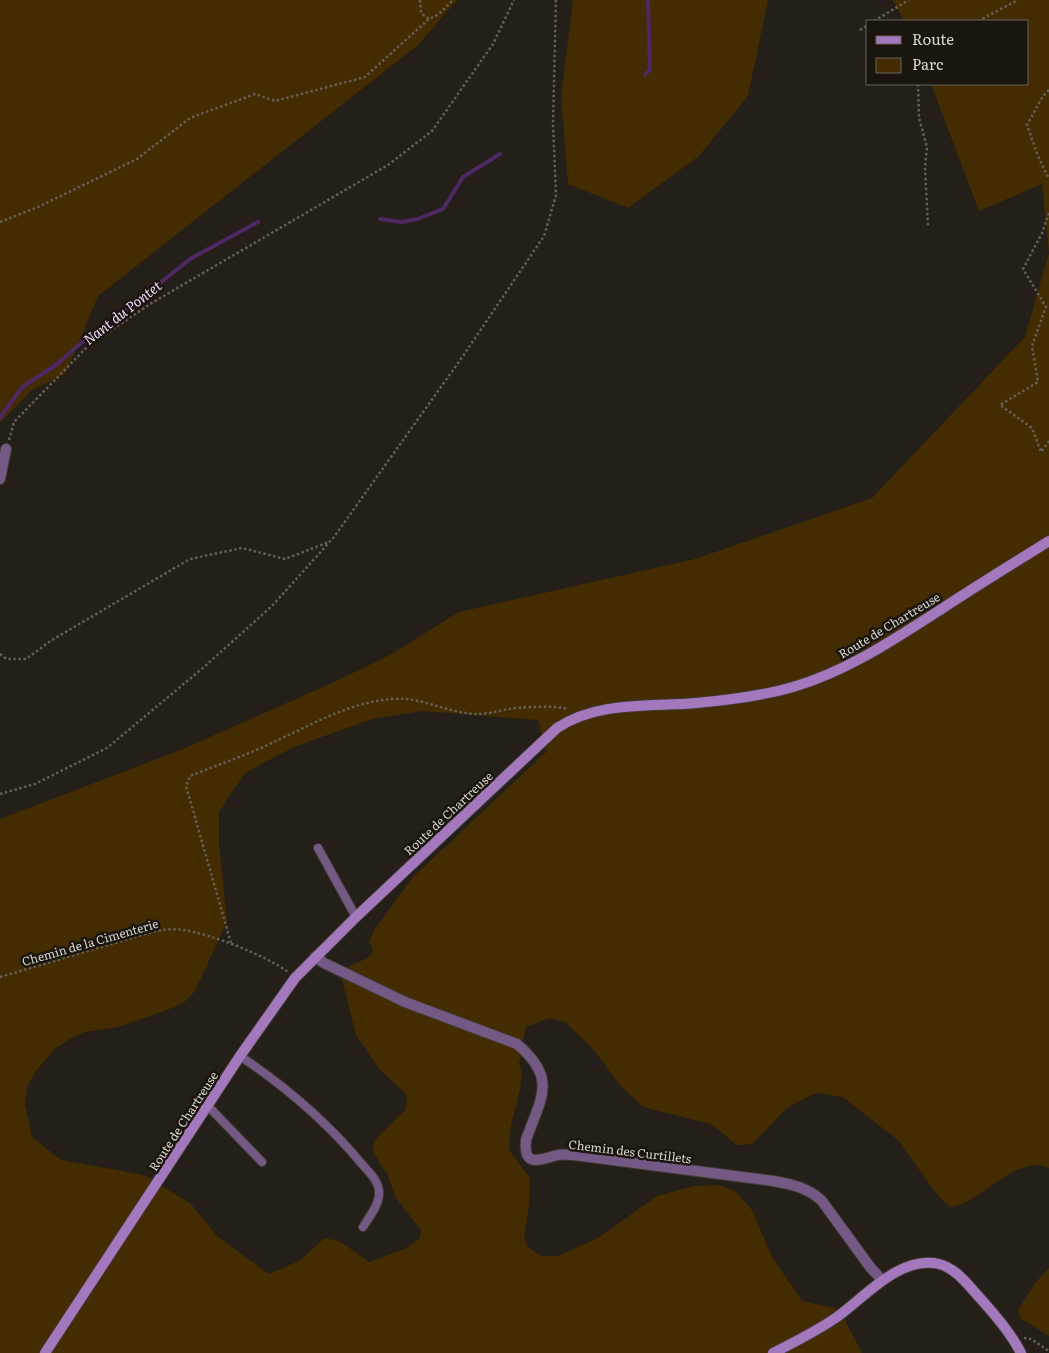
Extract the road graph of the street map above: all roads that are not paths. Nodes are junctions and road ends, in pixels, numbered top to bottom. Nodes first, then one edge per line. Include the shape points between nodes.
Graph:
1 (6, 449) road end
2 (0, 479) edge
3 (1049, 541) edge
4 (318, 848) dead end
5 (356, 917) junction
6 (315, 957) junction
7 (240, 1056) junction
8 (208, 1106) junction
9 (262, 1162) dead end
10 (363, 1227) dead end
11 (882, 1280) junction
12 (45, 1353) edge
13 (774, 1353) edge
14 (1021, 1353) edge

1 - 2 street
3 - 5 main road, Route de Chartreuse via 893,640 842,668 796,686 732,699 636,706 584,714 568,721
4 - 5 lane
5 - 6 main road, Route de Chartreuse
6 - 7 main road, Route de Chartreuse via 295,978
6 - 11 street, Chemin des Curtillets via 405,1002 517,1044 529,1054 542,1077 543,1088 526,1140 525,1148 532,1159 574,1155 800,1187 822,1201
7 - 8 main road, Route de Chartreuse
7 - 10 lane via 310,1108 372,1176 379,1193
8 - 9 lane
8 - 12 main road, Route de Chartreuse
11 - 13 main road via 832,1320
11 - 14 main road via 918,1264 939,1264 949,1268 962,1278 1011,1335

